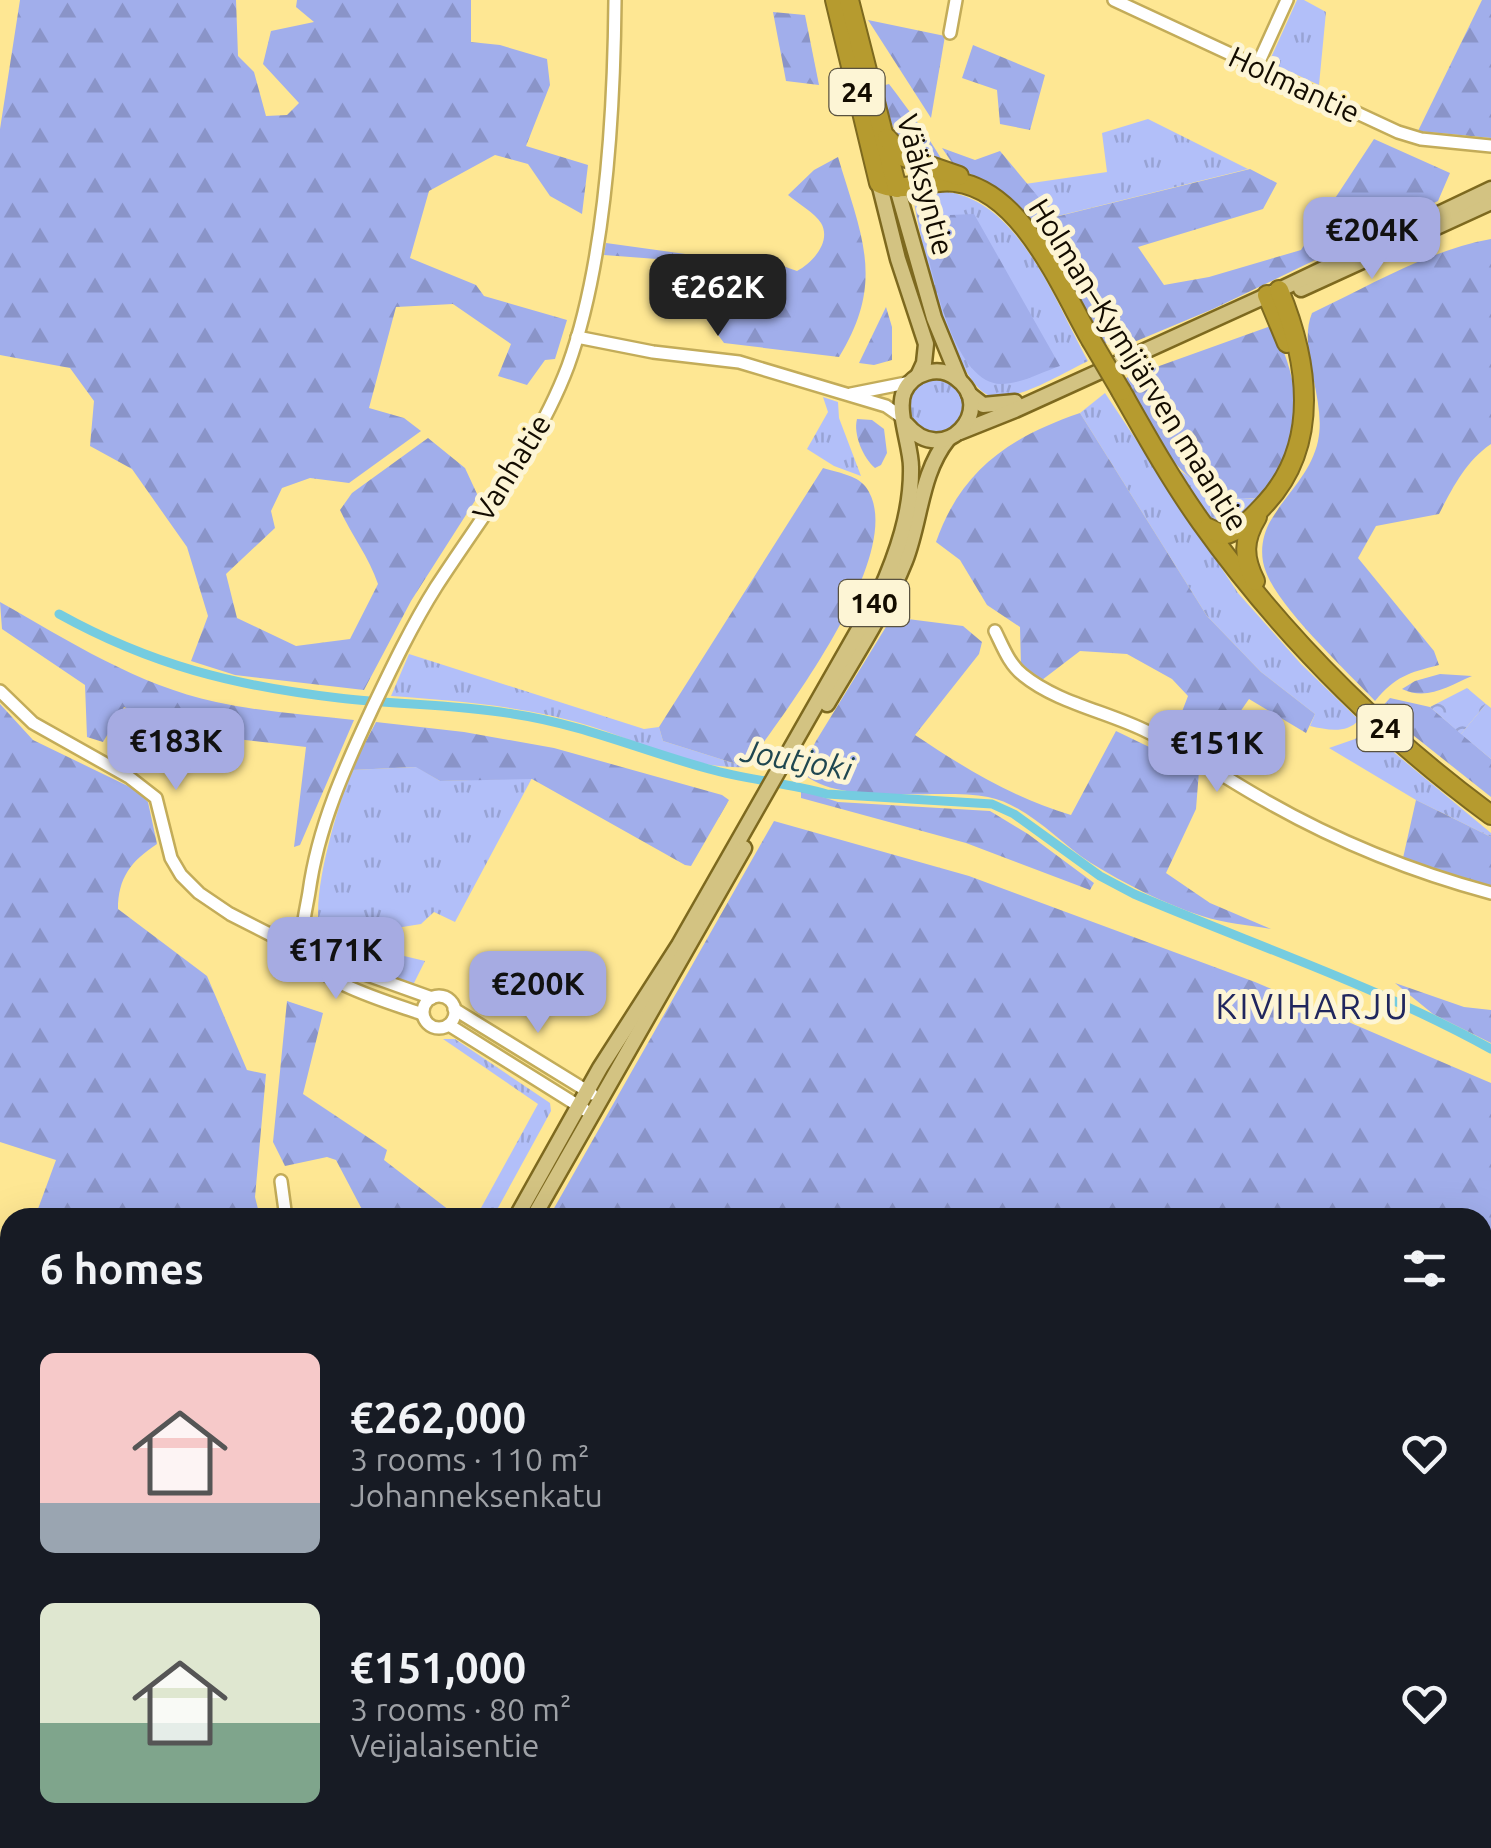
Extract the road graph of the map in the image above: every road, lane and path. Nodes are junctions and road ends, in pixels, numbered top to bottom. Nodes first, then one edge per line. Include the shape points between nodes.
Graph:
1 (616, 0) edge
2 (834, 0) edge
3 (849, 0) edge
4 (956, 0) edge
5 (1114, 0) edge
6 (1287, 0) edge
7 (950, 33) dead end
8 (1257, 66) junction
9 (879, 118) junction
10 (1488, 146) edge
11 (888, 185) junction
12 (981, 188) junction
13 (1491, 189) edge
14 (1491, 202) edge
15 (1274, 297) junction
16 (578, 336) junction
17 (914, 379) junction
18 (959, 380) junction
19 (1055, 392) junction
20 (969, 394) junction
21 (846, 395) junction
22 (904, 421) junction
23 (954, 435) junction
24 (1262, 508) junction
25 (1200, 521) junction
26 (995, 631) dead end
27 (1288, 631) junction
28 (0, 692) edge
29 (785, 766) junction
30 (761, 810) junction
31 (1491, 815) edge
32 (1491, 893) edge
33 (308, 940) junction
34 (432, 998) junction
35 (454, 1009) junction
36 (422, 1014) junction
37 (448, 1025) junction
38 (586, 1091) junction
39 (600, 1099) junction
40 (585, 1110) junction
41 (281, 1181) dead end
42 (285, 1208) edge
43 (522, 1208) edge
44 (538, 1208) edge

1 - 16 street, Vanhatie via 598,232
2 - 11 highway, Vääksyntie / 24
3 - 9 highway, Vääksyntie / 24
4 - 7 street
5 - 8 street, Holmantie
6 - 8 street
8 - 10 street, Holmantie via 1410,137
9 - 11 highway, Vääksyntie / 24
9 - 12 highway, 24 via 904,157
11 - 12 highway via 948,181
11 - 17 main road, Vääksyntie / 140 via 898,258 926,344
11 - 18 main road, Vääksyntie / 24
12 - 25 highway, Holman–Kymijärven maantie / 24, bridge via 1028,233
13 - 15 main road
14 - 15 main road
15 - 19 main road
15 - 24 highway via 1301,376 1305,416 1286,479
16 - 21 street via 739,362
16 - 33 street, Vanhatie via 548,410 434,590 346,767 326,818 307,906
17 - 18 main road via 938,371
17 - 21 street
17 - 22 main road, 140 via 902,400
18 - 20 main road
19 - 20 main road via 991,406
19 - 23 main road
20 - 23 main road, 140 via 970,412
21 - 22 street via 886,406
22 - 23 main road via 926,439
22 - 29 main road, 140 via 911,490 894,558
23 - 29 main road, 140 via 930,467 892,592
24 - 25 highway via 1229,534
24 - 27 highway via 1248,533 1246,560
25 - 27 highway, Holman–Kymijärven maantie / 24
26 - 32 street via 1010,662 1032,682 1182,748 1267,802 1362,848
27 - 31 highway, Holman–Kymijärven maantie / 24 via 1362,707
28 - 33 street via 33,723 156,798 171,858 199,893 270,935
29 - 30 main road, 140
30 - 38 main road
30 - 39 main road, 140 via 695,939
33 - 34 street via 334,963
33 - 36 street via 306,956 323,974
34 - 35 street via 446,998
34 - 36 street
35 - 37 street
35 - 38 street
36 - 37 street via 434,1028
37 - 40 street
38 - 39 street
38 - 40 main road
39 - 40 main road, 140
40 - 43 main road
40 - 44 main road, 140
41 - 42 street

